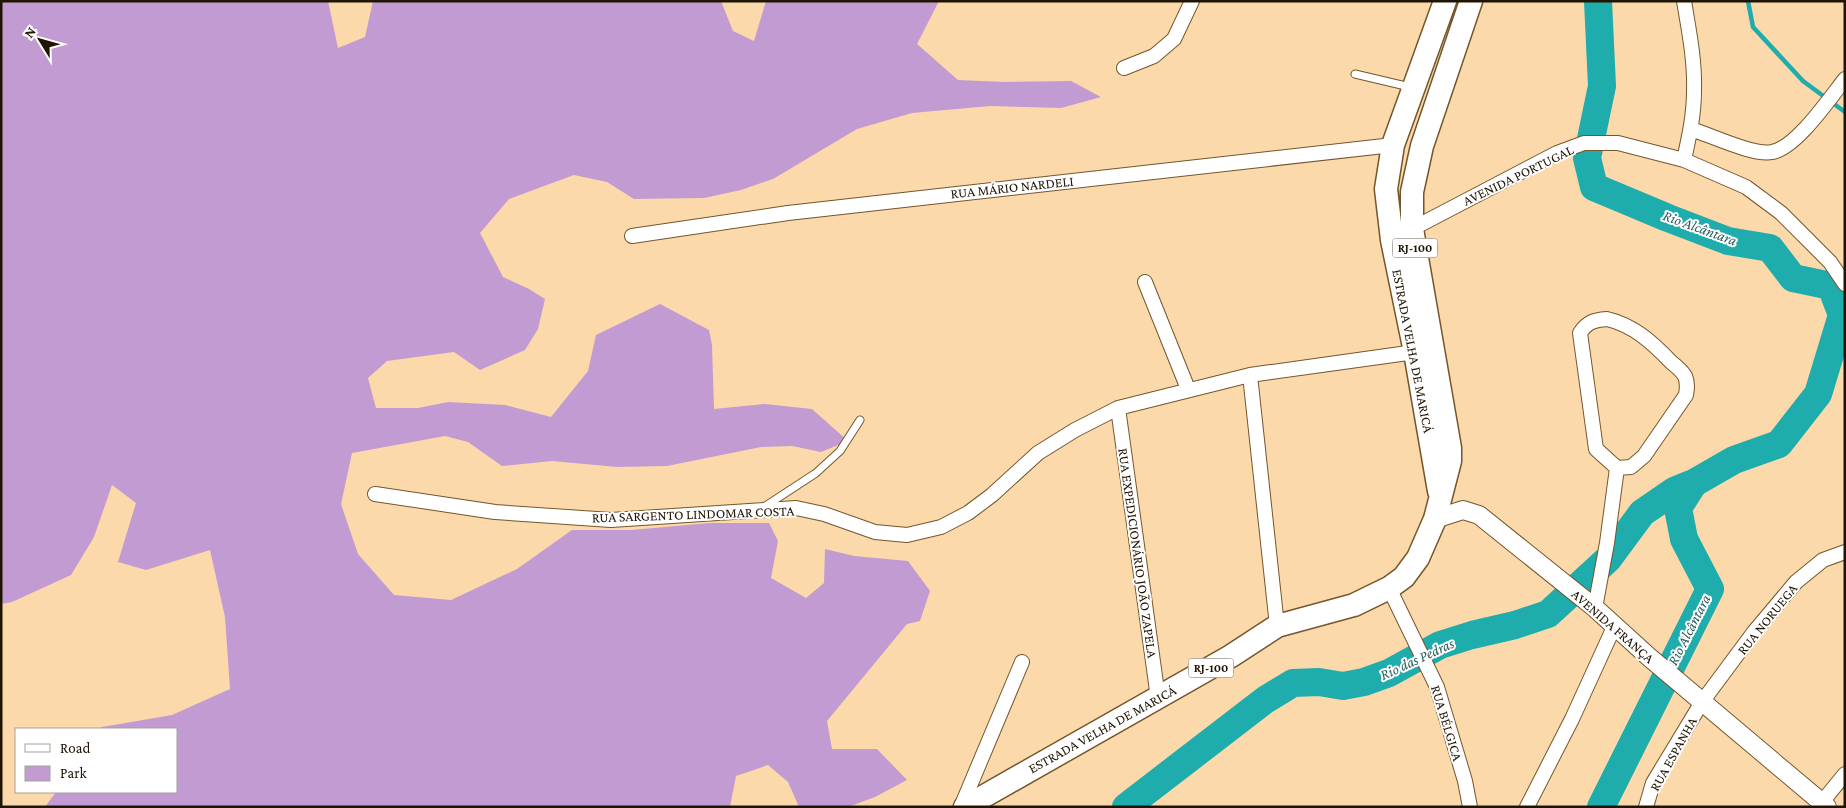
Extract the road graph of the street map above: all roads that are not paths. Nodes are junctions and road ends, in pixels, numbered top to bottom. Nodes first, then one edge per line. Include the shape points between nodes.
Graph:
1 (1192, 1) edge
2 (1445, 1) edge
3 (1471, 1) edge
4 (1684, 1) edge
5 (1124, 68) dead end
6 (1355, 74) dead end
7 (1841, 84) edge
8 (1413, 88) junction
9 (1691, 129) junction
10 (1392, 145) junction
11 (1684, 160) junction
12 (1412, 229) junction
13 (632, 236) dead end
14 (1392, 240) junction
15 (1145, 282) dead end
16 (1845, 284) edge
17 (1415, 352) junction
18 (1250, 375) junction
19 (1188, 389) junction
20 (1118, 408) junction
21 (860, 420) dead end
22 (1617, 468) junction
23 (375, 494) dead end
24 (760, 510) junction
25 (1438, 510) junction
26 (1845, 552) edge
27 (1389, 588) junction
28 (1595, 608) junction
29 (1277, 626) junction
30 (1614, 627) junction
31 (1022, 662) dead end
32 (1158, 698) junction
33 (1702, 702) junction
34 (1845, 774) edge
35 (1824, 804) edge
36 (961, 807) edge
37 (965, 807) edge
38 (1470, 807) edge
39 (1527, 807) edge
40 (1646, 807) edge

1 - 5 street via 1174,39 1154,56
2 - 8 main road, ESTRADA VELHA DE MARICÁ / RJ-100
3 - 12 main road, ESTRADA VELHA DE MARICÁ / RJ-100 via 1422,146 1412,192
4 - 9 street via 1694,81
6 - 8 lane
7 - 9 street via 1804,130 1773,152 1756,152
8 - 10 main road, ESTRADA VELHA DE MARICÁ / RJ-100
9 - 11 street
10 - 13 street, RUA MÁRIO NARDELI via 788,213
10 - 14 main road, ESTRADA VELHA DE MARICÁ / RJ-100 via 1386,189
11 - 12 street, AVENIDA PORTUGAL via 1618,143 1584,143 1556,154
11 - 16 street, AVENIDA PORTUGAL via 1746,187 1781,213 1830,262
12 - 14 street, AVENIDA PORTUGAL
12 - 25 main road, ESTRADA VELHA DE MARICÁ / RJ-100 via 1450,448 1450,462
14 - 17 main road, ESTRADA VELHA DE MARICÁ / RJ-100
15 - 19 street
17 - 18 street, RUA SARGENTO LINDOMAR COSTA
17 - 25 main road, ESTRADA VELHA DE MARICÁ / RJ-100
18 - 19 street, RUA SARGENTO LINDOMAR COSTA
18 - 29 street
19 - 20 street, RUA SARGENTO LINDOMAR COSTA
20 - 24 street, RUA SARGENTO LINDOMAR COSTA via 1038,453 992,495 941,527 907,535 875,532 796,508
20 - 32 street, RUA EXPEDICIONÁRIO JOÃO ZAPELA
21 - 24 lane via 840,451 816,474
22 - 22 street via 1596,448 1580,333 1592,320 1606,318 1632,328 1656,346 1684,375 1688,384 1686,396 1644,456 1631,467
22 - 28 street
23 - 24 street, RUA SARGENTO LINDOMAR COSTA via 495,512 611,520
25 - 27 main road, ESTRADA VELHA DE MARICÁ / RJ-100 via 1418,558 1404,578
25 - 28 street, AVENIDA FRANÇA via 1463,510 1479,515
26 - 33 street, RUA NORUEGA via 1823,560 1796,582
27 - 29 main road, ESTRADA VELHA DE MARICÁ / RJ-100 via 1354,605
27 - 38 street, RUA BÉLGICA via 1437,687
28 - 30 street, AVENIDA FRANÇA
29 - 32 main road, ESTRADA VELHA DE MARICÁ / RJ-100
30 - 33 street, AVENIDA FRANÇA
30 - 39 street
31 - 36 street
32 - 37 main road, ESTRADA VELHA DE MARICÁ / RJ-100
33 - 35 street, AVENIDA FRANÇA
33 - 40 street, RUA ESPANHA via 1653,783
34 - 35 street

